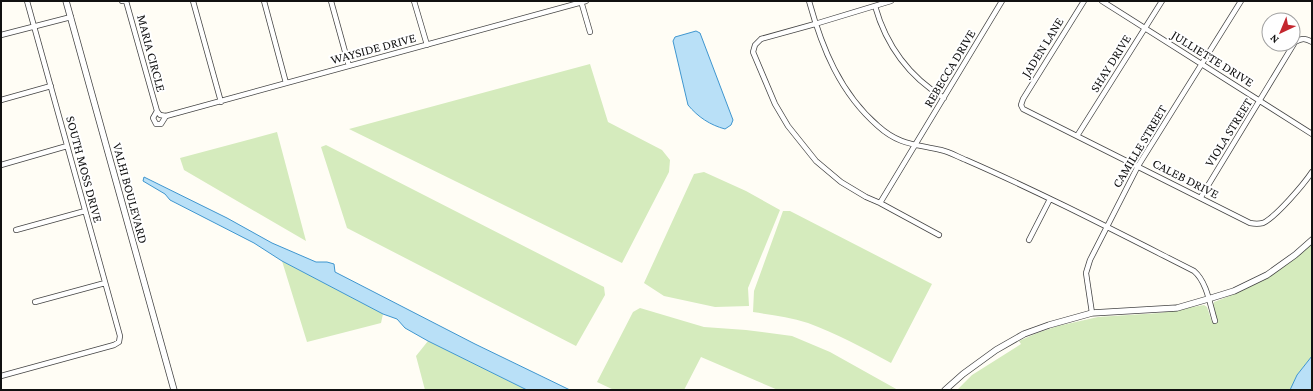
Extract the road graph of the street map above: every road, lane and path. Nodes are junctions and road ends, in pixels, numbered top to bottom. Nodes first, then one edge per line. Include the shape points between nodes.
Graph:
1 (27, 1) edge
2 (66, 1) edge
3 (122, 1) edge
4 (193, 1) edge
5 (264, 1) edge
6 (331, 1) edge
7 (414, 1) edge
8 (583, 1) edge
9 (809, 1) edge
10 (891, 1) edge
11 (1002, 1) edge
12 (1084, 1) edge
13 (1102, 1) edge
14 (1162, 1) edge
15 (1241, 1) edge
16 (874, 6) junction
17 (71, 17) junction
18 (815, 24) junction
19 (34, 26) junction
20 (1145, 28) junction
21 (590, 32) dead end
22 (1, 35) edge
23 (1312, 42) edge
24 (427, 45) junction
25 (1202, 64) junction
26 (349, 66) junction
27 (286, 83) junction
28 (50, 86) junction
29 (944, 98) junction
30 (1, 100) edge
31 (1260, 101) junction
32 (221, 102) junction
33 (1021, 105) joint
34 (157, 111) junction
35 (166, 116) junction
36 (1312, 134) edge
37 (1077, 136) junction
38 (67, 146) junction
39 (915, 146) junction
40 (1, 165) edge
41 (1138, 166) junction
42 (1312, 172) edge
43 (1200, 197) junction
44 (1050, 199) junction
45 (880, 203) junction
46 (85, 210) junction
47 (1106, 227) junction
48 (16, 230) dead end
49 (938, 234) dead end
50 (1029, 240) dead end
51 (1312, 240) edge
52 (105, 283) junction
53 (1208, 300) junction
54 (35, 302) dead end
55 (1092, 313) junction
56 (1215, 321) dead end
57 (1, 376) edge
58 (174, 390) edge
59 (945, 390) edge

1 - 19 street, SOUTH MOSS DRIVE
2 - 17 street, VALHI BOULEVARD
3 - 34 street, MARIA CIRCLE via 126,1
4 - 32 street
5 - 27 street
6 - 26 street
7 - 24 street
8 - 21 street
8 - 24 street, WAYSIDE DRIVE
9 - 18 street
10 - 16 street
11 - 29 street, REBECCA DRIVE
12 - 33 street, JADEN LANE
13 - 20 street, JULLIETTE DRIVE
14 - 20 street, SHAY DRIVE
15 - 25 street, CAMILLE STREET
16 - 18 street
16 - 29 street via 883,31 901,61 922,82
17 - 19 street
17 - 58 street, VALHI BOULEVARD
18 - 39 street via 839,80 860,109 878,127 896,139
18 - 45 street via 761,39 755,45 754,52 775,104 788,126 816,161 841,182
19 - 22 street
19 - 28 street, SOUTH MOSS DRIVE
20 - 25 street, JULLIETTE DRIVE
20 - 37 street, SHAY DRIVE
23 - 31 street, VIOLA STREET via 1306,38 1296,42
24 - 26 street, WAYSIDE DRIVE
25 - 31 street, JULLIETTE DRIVE
25 - 41 street, CAMILLE STREET
26 - 27 street, WAYSIDE DRIVE
27 - 32 street, WAYSIDE DRIVE
28 - 30 street
28 - 38 street, SOUTH MOSS DRIVE
29 - 39 street, REBECCA DRIVE
31 - 36 street, JULLIETTE DRIVE
31 - 43 street, VIOLA STREET
32 - 35 street, WAYSIDE DRIVE
33 - 37 street, CALEB DRIVE via 1026,111
34 - 35 street, MARIA CIRCLE via 160,115
34 - 35 street, MARIA CIRCLE via 153,118 156,124 161,124
37 - 41 street, CALEB DRIVE
38 - 40 street
38 - 46 street, SOUTH MOSS DRIVE
39 - 44 street via 943,150
39 - 45 street, REBECCA DRIVE
41 - 43 street, CALEB DRIVE
41 - 47 street, CAMILLE STREET
42 - 43 street, CALEB DRIVE via 1290,200 1265,222 1258,224 1250,223
44 - 47 street
44 - 50 street
45 - 49 street
46 - 48 street
46 - 52 street, SOUTH MOSS DRIVE
47 - 53 street via 1194,271 1204,283
47 - 55 street, CAMILLE STREET via 1087,267
51 - 53 street via 1266,275 1234,291
52 - 54 street
52 - 57 street, SOUTH MOSS DRIVE via 120,336 119,342
53 - 55 street via 1177,308
53 - 56 street
55 - 59 street via 1049,325 996,350

